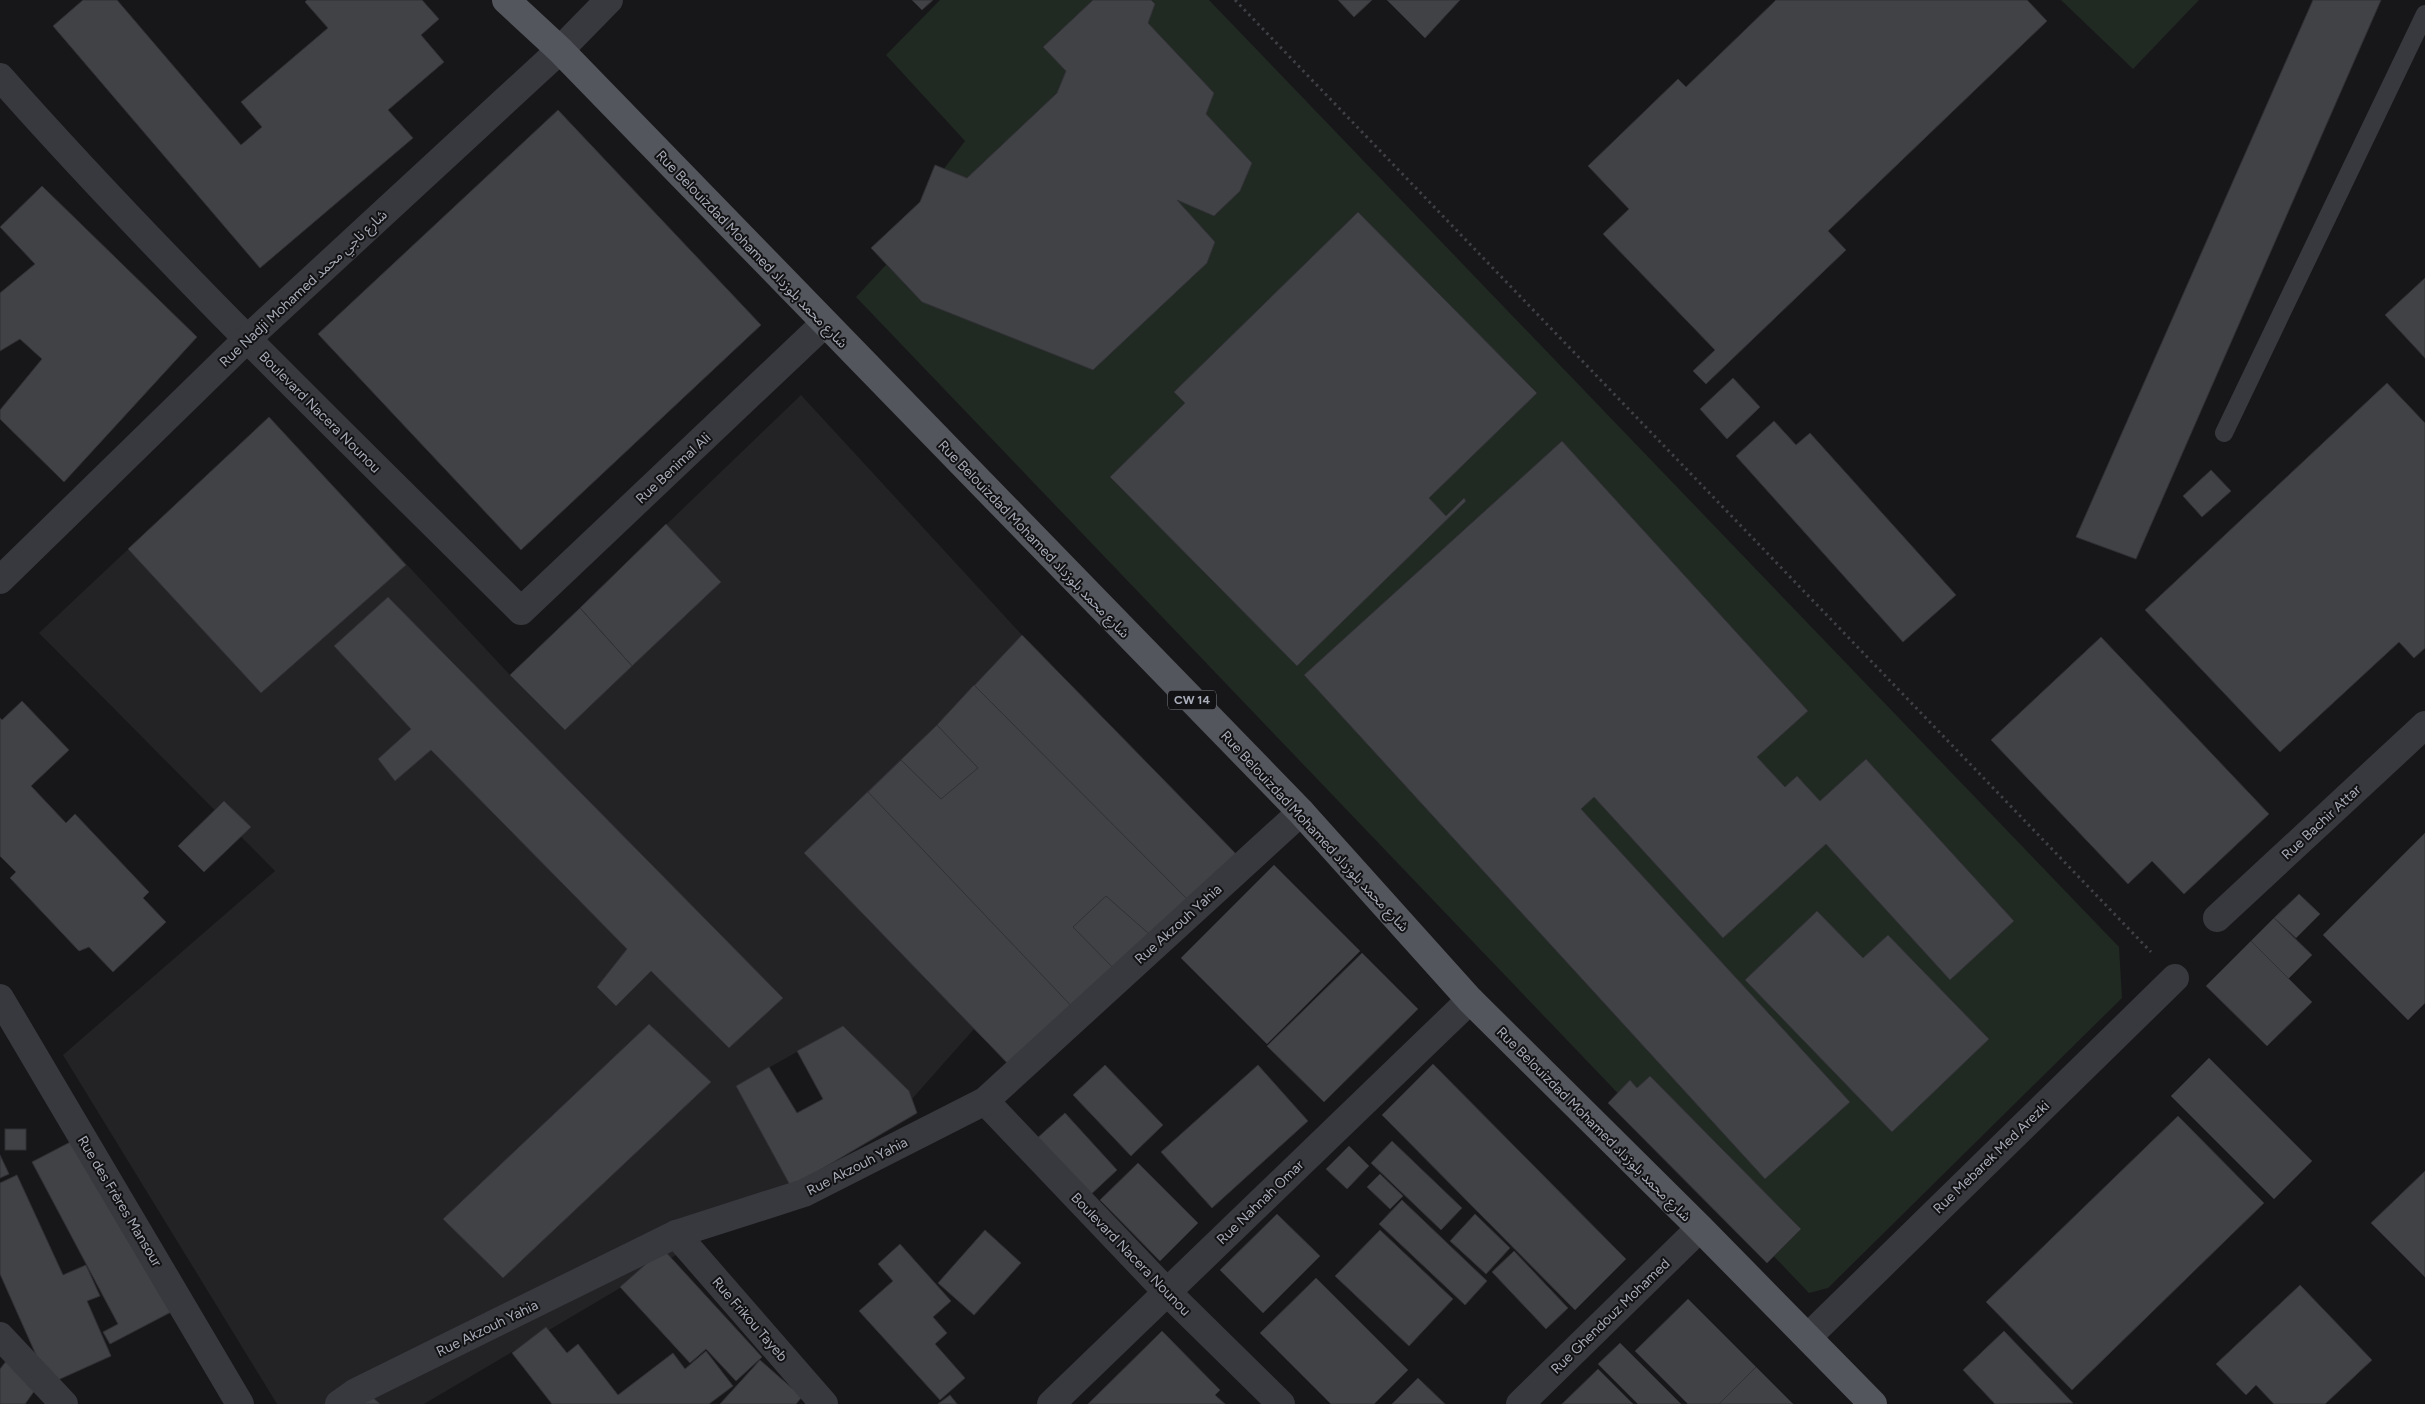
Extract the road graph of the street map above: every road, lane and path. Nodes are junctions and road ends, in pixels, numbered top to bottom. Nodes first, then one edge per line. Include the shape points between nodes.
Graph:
1 (506, 0) edge
2 (609, 0) edge
3 (1235, 0) edge
4 (2425, 14) edge
5 (560, 50) junction
6 (0, 77) edge
7 (824, 324) junction
8 (247, 339) junction
9 (2224, 433) dead end
10 (0, 580) edge
11 (521, 611) joint
12 (2425, 726) edge
13 (1301, 812) junction
14 (2217, 918) dead end
15 (2175, 978) joint
16 (0, 998) edge
17 (1470, 1000) junction
18 (985, 1101) junction
19 (1700, 1228) junction
20 (676, 1234) junction
21 (1166, 1292) junction
22 (0, 1336) edge
23 (1808, 1337) junction
24 (64, 1404) edge
25 (240, 1404) edge
26 (340, 1404) edge
27 (824, 1404) edge
28 (1051, 1404) edge
29 (1281, 1404) edge
30 (1520, 1404) edge
31 (1873, 1404) edge

1 - 5 main road, Rue Belouizdad Mohamed شارع محمد بلوزداد / CW 14
2 - 5 street, Rue Nadji Mohamed شارع ناجي محمد
3 - 15 path
4 - 9 lane
5 - 7 main road, Rue Belouizdad Mohamed شارع محمد بلوزداد / CW 14
5 - 8 street, Rue Nadji Mohamed شارع ناجي محمد
6 - 8 street, Boulevard Nacera Nounou
7 - 11 street, Rue Benimal Ali
7 - 13 main road, Rue Belouizdad Mohamed شارع محمد بلوزداد / CW 14
8 - 10 street, Rue Nadji Mohamed شارع ناجي محمد
8 - 11 street, Boulevard Nacera Nounou
12 - 14 street, Rue Bachir Attar
13 - 17 main road, Rue Belouizdad Mohamed شارع محمد بلوزداد / CW 14
13 - 18 street, Rue Akzouh Yahia
15 - 23 street, Rue Mebarek Med Arezki
16 - 25 street, Rue des Frères Mansour
17 - 19 main road, Rue Belouizdad Mohamed شارع محمد بلوزداد / CW 14
17 - 21 street, Rue Nahnah Omar
18 - 20 street, Rue Akzouh Yahia via 804,1193
18 - 21 street, Boulevard Nacera Nounou
19 - 23 main road, Rue Belouizdad Mohamed شارع محمد بلوزداد / CW 14
19 - 30 street, Rue Ghendouz Mohamed
20 - 26 street, Rue Akzouh Yahia via 356,1392
20 - 27 street, Rue Frikou Tayeb
21 - 28 street, Rue Nahnah Omar
21 - 29 street, Boulevard Nacera Nounou
22 - 24 street
23 - 31 main road, Rue Belouizdad Mohamed شارع محمد بلوزداد / CW 14

